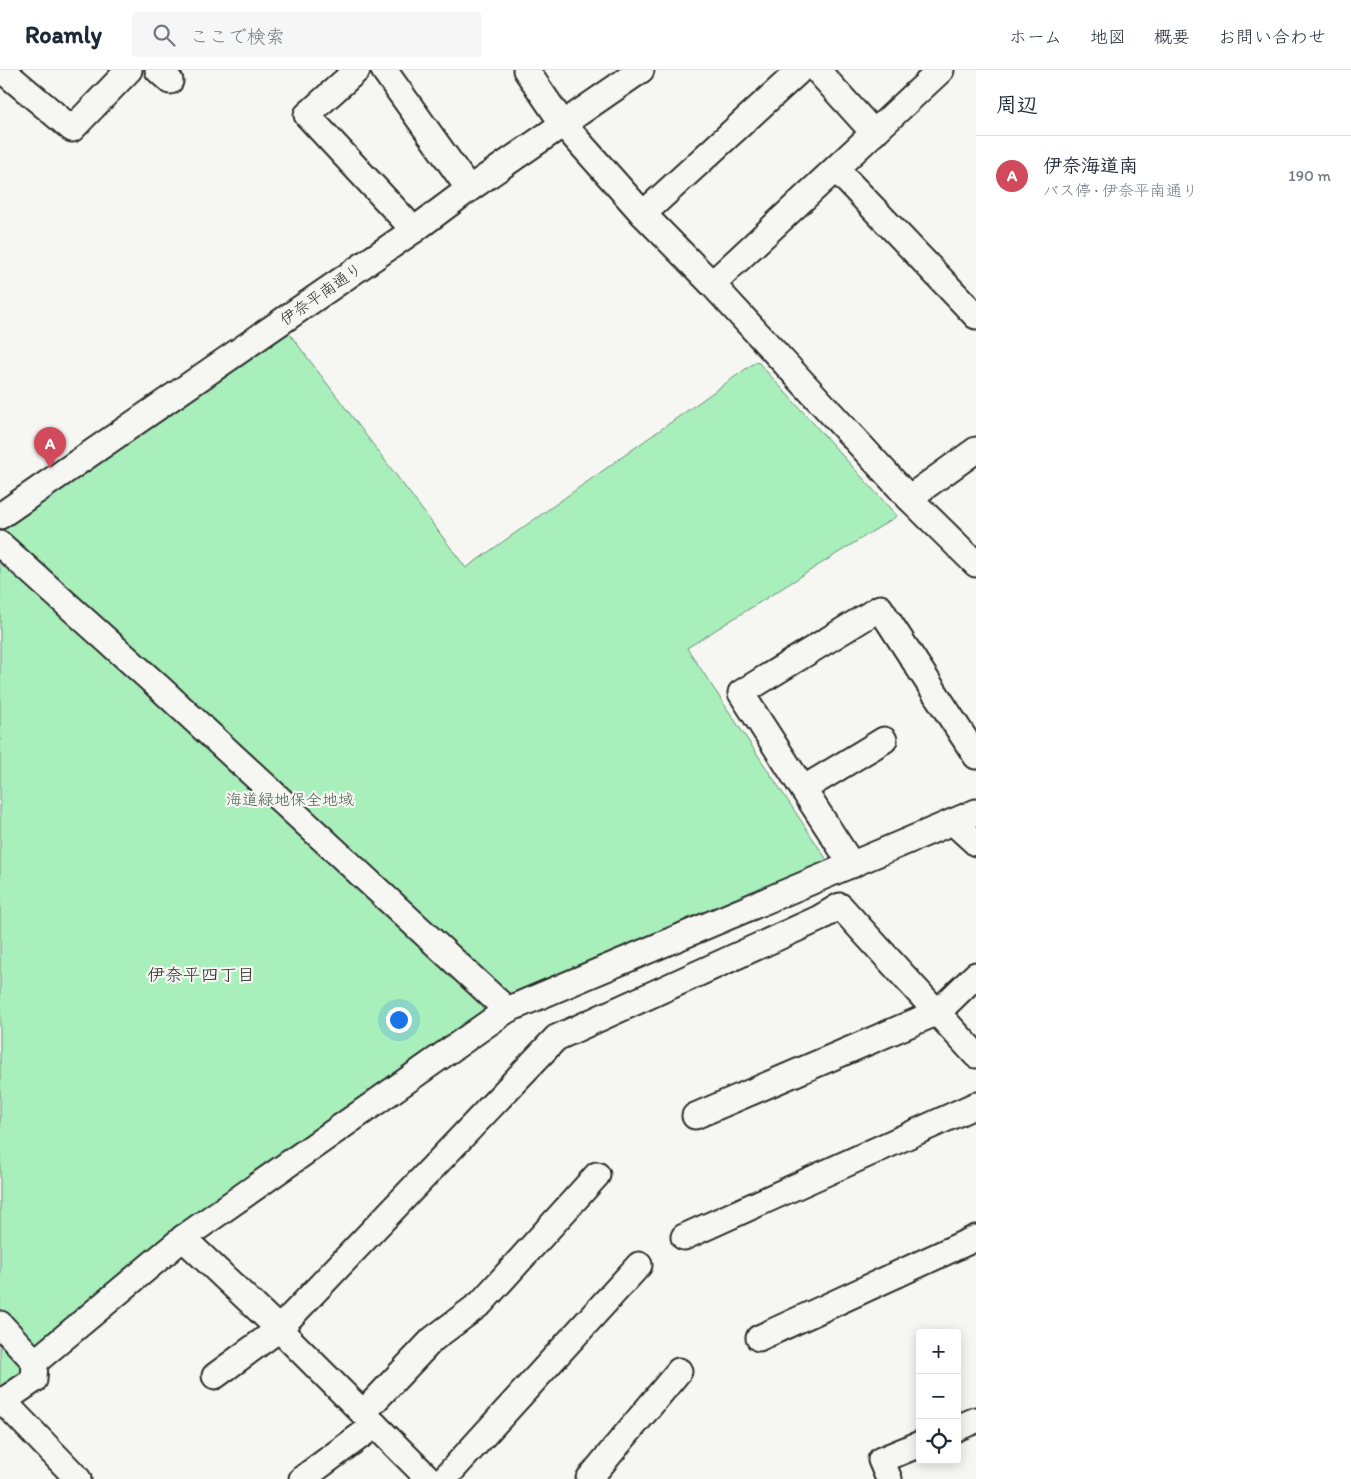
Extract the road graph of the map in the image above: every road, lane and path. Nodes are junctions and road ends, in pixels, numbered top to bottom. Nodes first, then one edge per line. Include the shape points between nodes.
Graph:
1 (2, 70) edge
2 (129, 70) edge
3 (357, 70) edge
4 (384, 70) edge
5 (526, 70) edge
6 (641, 70) edge
7 (800, 70) edge
8 (817, 70) edge
9 (941, 70) edge
10 (563, 124) junction
11 (874, 133) junction
12 (836, 169) junction
13 (469, 189) junction
14 (643, 214) junction
15 (414, 230) junction
16 (712, 284) junction
17 (976, 316) edge
18 (976, 450) edge
19 (909, 498) junction
20 (1, 514) edge
21 (0, 544) edge
22 (976, 564) edge
23 (884, 740) dead end
24 (976, 756) edge
25 (803, 789) junction
26 (976, 812) edge
27 (953, 822) junction
28 (976, 842) edge
29 (852, 865) junction
30 (817, 879) junction
31 (840, 906) junction
32 (976, 975) edge
33 (507, 1010) junction
34 (938, 1012) junction
35 (976, 1055) edge
36 (976, 1105) edge
37 (695, 1116) dead end
38 (597, 1174) dead end
39 (684, 1237) dead end
40 (183, 1238) junction
41 (976, 1238) edge
42 (639, 1266) dead end
43 (0, 1324) edge
44 (279, 1328) junction
45 (759, 1338) dead end
46 (35, 1362) junction
47 (679, 1371) dead end
48 (215, 1376) dead end
49 (1, 1402) edge
50 (369, 1419) junction
51 (976, 1420) edge
52 (961, 1426) edge
53 (916, 1446) edge
54 (415, 1475) edge
55 (78, 1479) edge
56 (302, 1479) edge
57 (444, 1479) edge
58 (589, 1479) edge
59 (889, 1479) edge

1 - 2 street via 72,129
3 - 15 street via 308,115
4 - 13 street
5 - 10 street
6 - 10 street, 伊奈平南通り
7 - 14 street
8 - 11 street
9 - 11 street
10 - 13 street, 伊奈平南通り
10 - 14 street
11 - 12 street
12 - 16 street
12 - 17 street
13 - 15 street, 伊奈平南通り
14 - 16 street
15 - 20 street, 伊奈平南通り
16 - 19 street
18 - 19 street
19 - 22 street
21 - 33 street via 161,688
23 - 25 street
24 - 25 street via 880,608 741,693
25 - 29 street
26 - 27 street
27 - 28 street
27 - 29 street
29 - 30 street
30 - 31 street
30 - 33 street
31 - 34 street
31 - 44 street via 556,1038
32 - 34 street
33 - 40 street
34 - 35 street
34 - 37 street
36 - 39 street
38 - 50 street via 481,1303 433,1339
40 - 44 street
40 - 46 street
41 - 45 street
42 - 57 street
43 - 46 street
44 - 48 street
44 - 50 street
46 - 49 street via 34,1380
47 - 58 street
49 - 55 street
50 - 54 street
50 - 56 street
51 - 52 street
53 - 59 street via 881,1460

